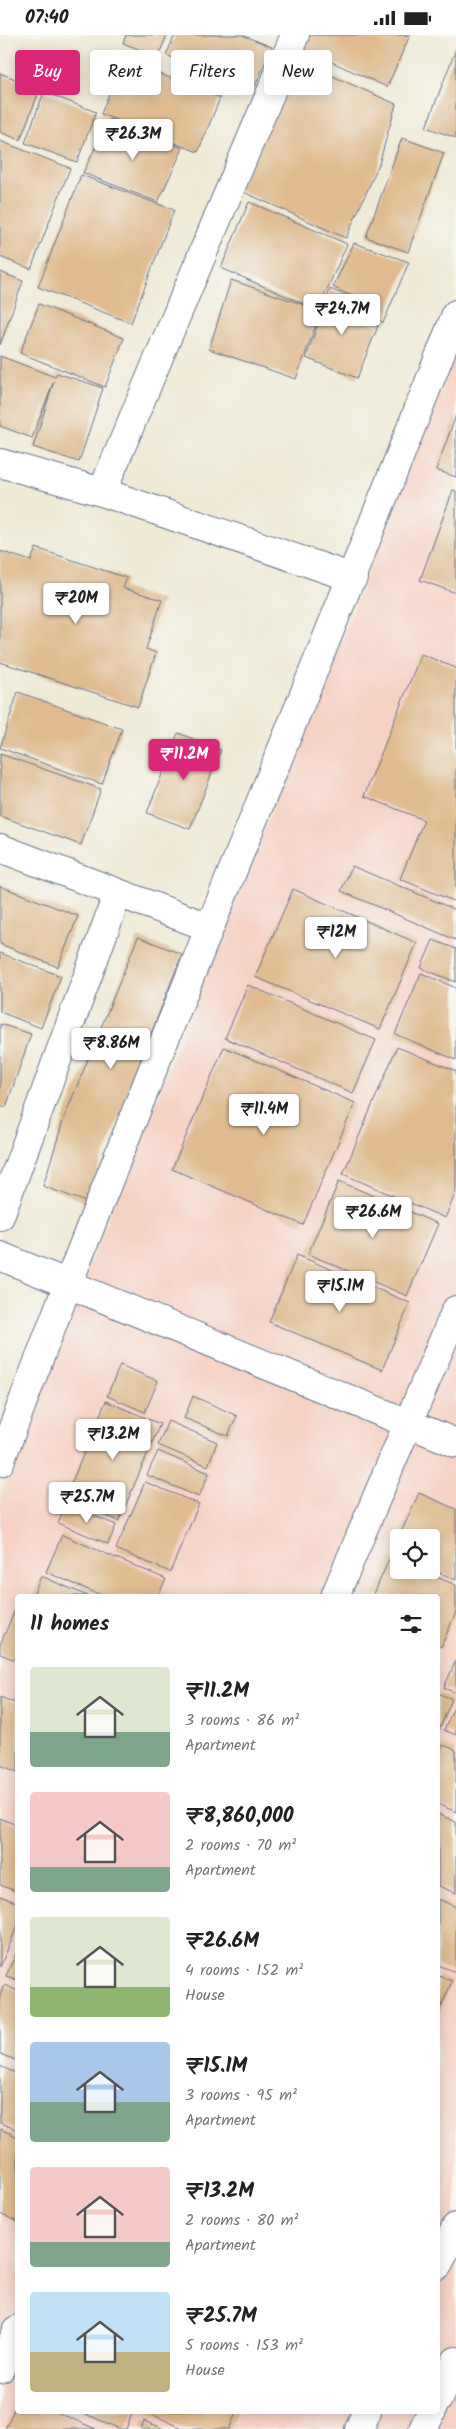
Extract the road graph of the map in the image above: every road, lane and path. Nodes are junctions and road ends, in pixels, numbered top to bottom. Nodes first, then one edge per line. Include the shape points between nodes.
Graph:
1 (295, 35) edge
2 (456, 314) edge
3 (0, 463) edge
4 (102, 492) junction
5 (353, 578) junction
6 (0, 848) edge
7 (118, 893) junction
8 (208, 927) junction
9 (0, 1216) edge
10 (0, 1256) edge
11 (67, 1283) junction
12 (456, 1310) edge
13 (409, 1422) junction
14 (456, 1443) edge
15 (0, 1462) edge
16 (336, 1594) edge
17 (456, 2227) edge
18 (440, 2261) edge
19 (15, 2336) edge
20 (456, 2361) edge
21 (0, 2369) edge
22 (440, 2395) edge
23 (366, 2414) edge
24 (430, 2414) edge
25 (359, 2429) edge
26 (423, 2429) edge

1 - 4 street
2 - 5 street
3 - 4 street
4 - 5 street
5 - 8 street
6 - 7 street
7 - 8 street
7 - 9 street
8 - 11 street
10 - 11 street
11 - 13 street
11 - 15 street
12 - 13 street
13 - 14 street
13 - 16 street
17 - 18 street
19 - 21 street
20 - 22 street
23 - 25 street
24 - 26 street

